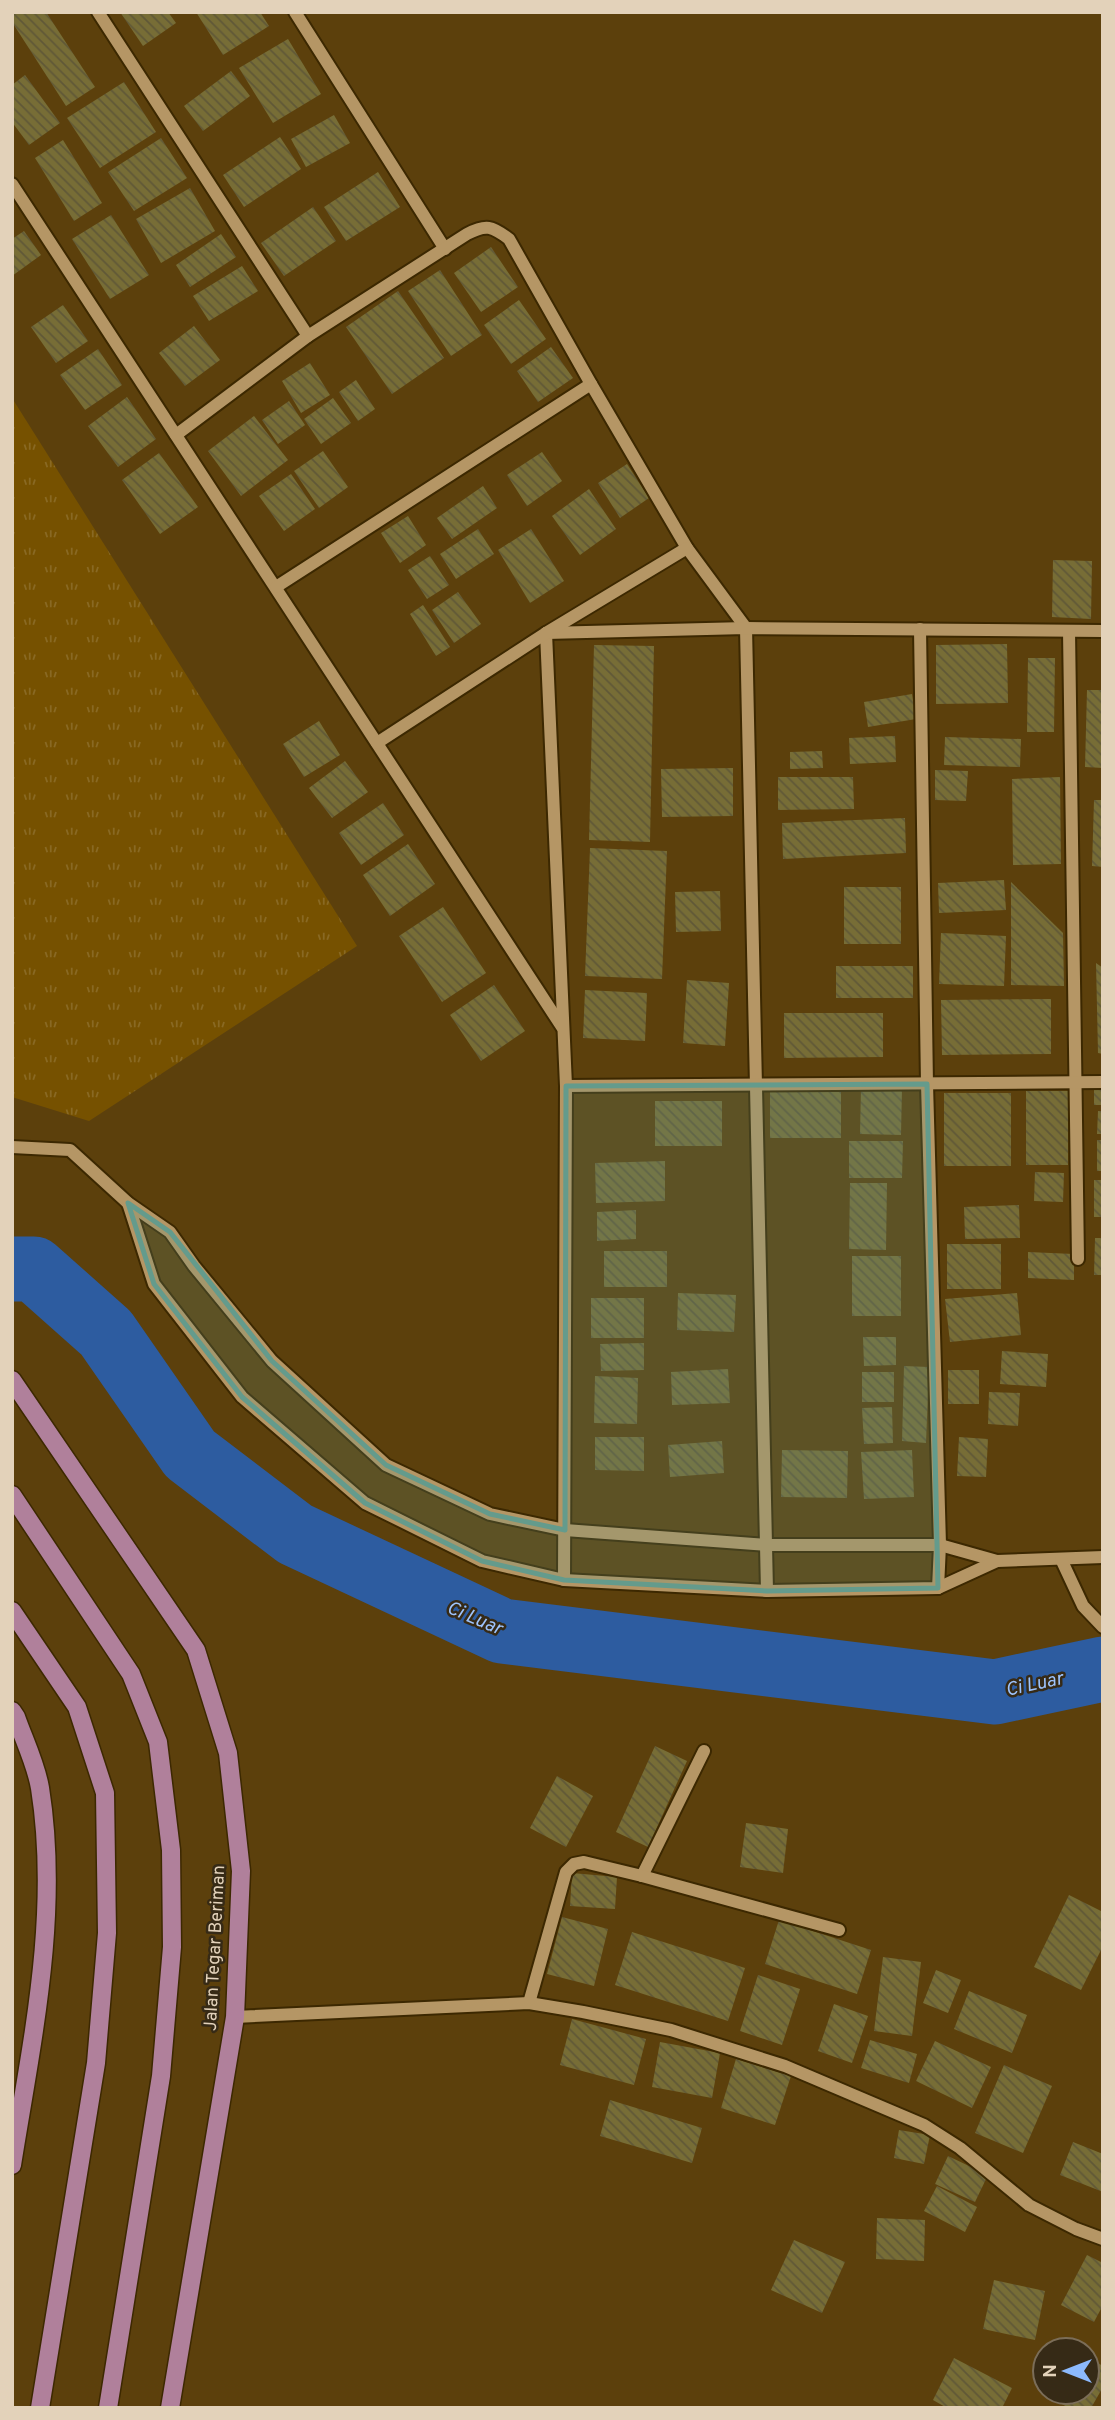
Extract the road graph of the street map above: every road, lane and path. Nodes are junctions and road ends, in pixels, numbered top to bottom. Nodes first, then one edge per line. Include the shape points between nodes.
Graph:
1 (98, 12) edge
2 (295, 12) edge
3 (12, 184) edge
4 (444, 249) junction
5 (308, 336) junction
6 (591, 384) junction
7 (176, 435) junction
8 (687, 548) junction
9 (275, 587) junction
10 (746, 628) junction
11 (920, 629) junction
12 (1069, 631) junction
13 (1103, 631) edge
14 (545, 633) junction
15 (377, 743) junction
16 (562, 1027) junction
17 (1076, 1082) junction
18 (1103, 1082) edge
19 (927, 1084) junction
20 (756, 1085) junction
21 (566, 1086) junction
22 (12, 1147) edge
23 (128, 1203) junction
24 (1078, 1259) dead end
25 (12, 1380) edge
26 (12, 1495) edge
27 (565, 1530) junction
28 (766, 1545) junction
29 (940, 1545) junction
30 (1103, 1557) edge
31 (1061, 1559) junction
32 (997, 1561) junction
33 (564, 1580) junction
34 (938, 1588) junction
35 (767, 1591) junction
36 (12, 1611) edge
37 (1103, 1627) edge
38 (12, 1711) edge
39 (704, 1751) dead end
40 (642, 1876) junction
41 (839, 1930) dead end
42 (529, 2003) junction
43 (235, 2017) junction
44 (12, 2165) edge
45 (1103, 2239) edge
46 (40, 2408) edge
47 (108, 2408) edge
48 (170, 2408) edge

1 - 5 street
2 - 4 street
3 - 7 street
4 - 5 street
4 - 6 street via 480,227 495,228 509,239
5 - 7 street
6 - 8 street
6 - 9 street
7 - 9 street
8 - 10 street
8 - 14 street
9 - 15 street
10 - 11 street
10 - 14 street
10 - 20 street
11 - 12 street
11 - 19 street
12 - 13 street
12 - 17 street
14 - 15 street
14 - 16 street
15 - 16 street
16 - 21 street
17 - 18 street
17 - 19 street
17 - 24 street
19 - 20 street
19 - 29 street
20 - 21 street
20 - 28 street
21 - 27 street
22 - 23 street via 70,1150
23 - 27 street via 170,1231 272,1361 386,1465 490,1514
23 - 33 street via 154,1284 242,1397 273,1424 365,1503 482,1561
25 - 43 main road, Jalan Tegar Beriman via 196,1650 228,1753 241,1871
26 - 47 main road via 131,1674 158,1742 171,1850 172,1947 161,2076
27 - 28 street
27 - 33 street
28 - 29 street
28 - 35 street
29 - 32 street
29 - 34 street
30 - 31 street
31 - 32 street
31 - 37 street via 1083,1606
32 - 34 street
33 - 35 street
34 - 35 street
36 - 46 main road via 77,1707 105,1793 107,1933 96,2063
38 - 44 main road via 40,1786 48,1872 43,1973
39 - 40 street
40 - 41 street
40 - 42 street via 584,1863 574,1864 566,1872
42 - 43 street
42 - 45 street via 671,2030 785,2066 924,2125 960,2148 1029,2205
43 - 48 main road, Jalan Tegar Beriman

